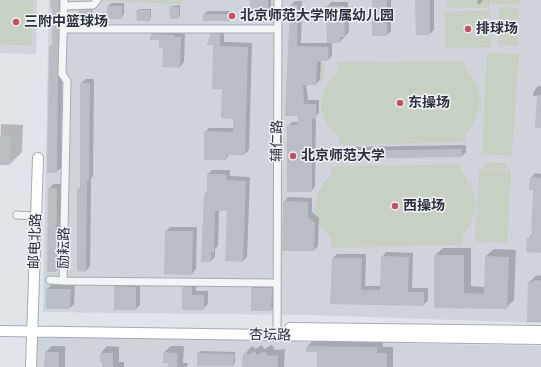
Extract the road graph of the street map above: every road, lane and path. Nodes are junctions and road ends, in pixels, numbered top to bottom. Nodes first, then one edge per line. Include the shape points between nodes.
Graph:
1 (97, 0) edge
2 (278, 0) edge
3 (64, 3) edge
4 (64, 29) junction
5 (278, 29) junction
6 (38, 158) dead end
7 (17, 215) dead end
8 (36, 216) junction
9 (50, 280) dead end
10 (63, 280) junction
11 (276, 283) junction
12 (0, 324) edge
13 (32, 328) junction
14 (0, 331) edge
15 (541, 331) edge
16 (277, 332) junction
17 (541, 339) edge
18 (31, 367) edge

1 - 3 street via 93,5
2 - 5 street, 辅仁路
3 - 4 street, 励耘路
4 - 5 street
4 - 10 street, 励耘路 via 62,74 67,81
5 - 11 street, 辅仁路
6 - 8 street, 邮电北路
7 - 8 street
8 - 13 street, 邮电北路
9 - 10 street
10 - 11 street, 励耘路
11 - 16 street, 辅仁路
12 - 13 street, 杏坛路
13 - 14 street, 杏坛路
13 - 16 street, 杏坛路
13 - 18 street, 邮电北路
15 - 16 street, 杏坛路
16 - 17 street, 杏坛路

